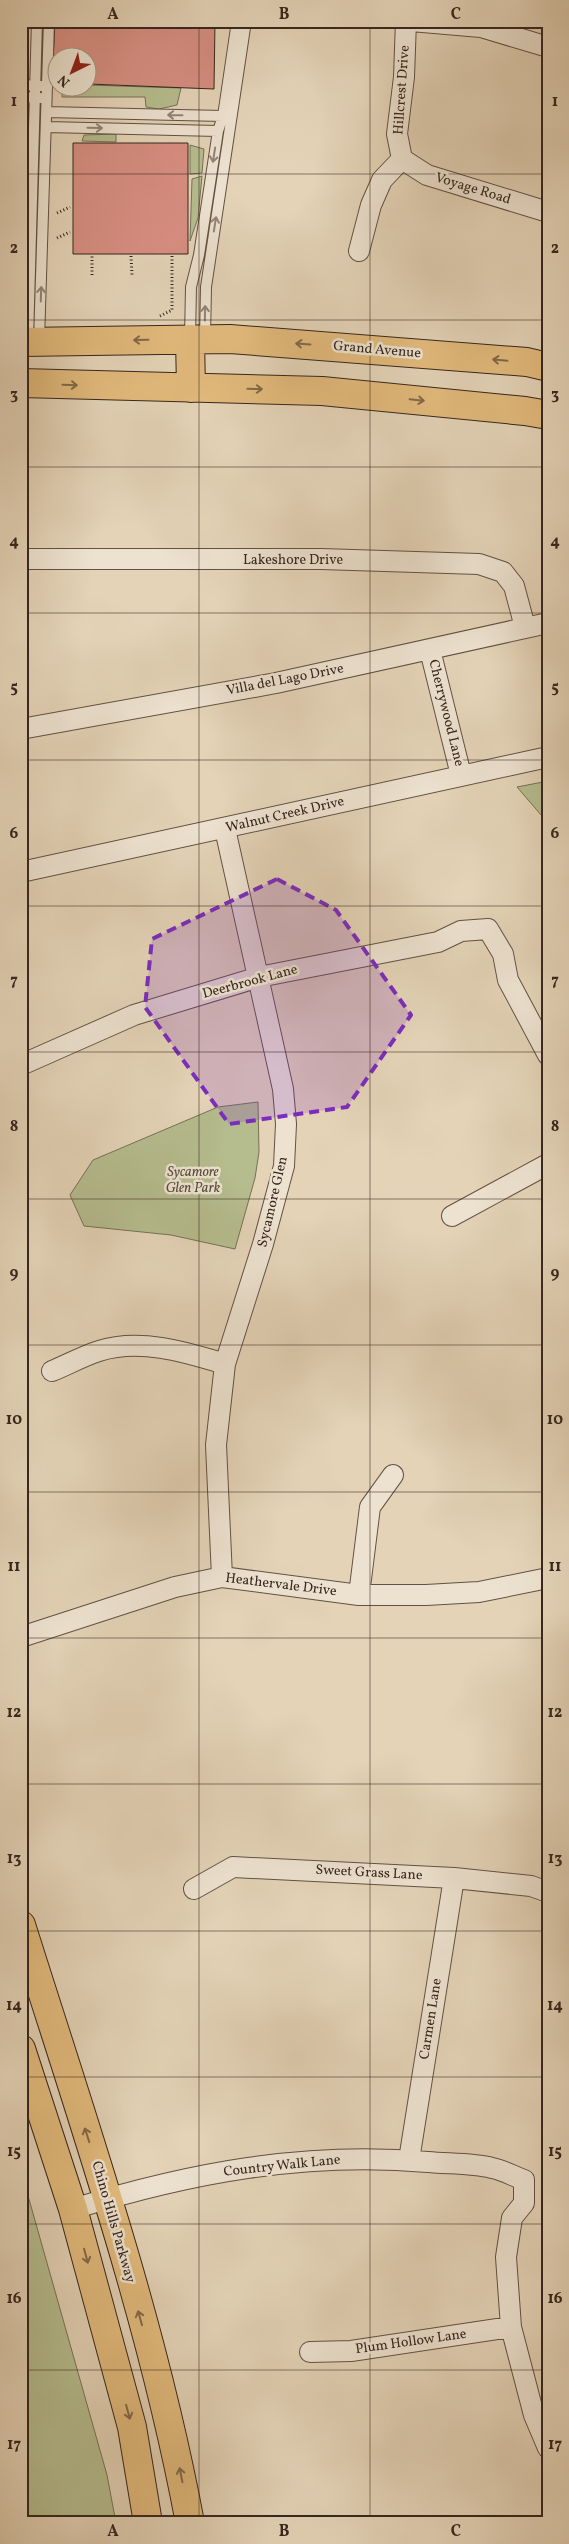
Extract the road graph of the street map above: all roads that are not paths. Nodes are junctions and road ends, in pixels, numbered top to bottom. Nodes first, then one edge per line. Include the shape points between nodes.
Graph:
1 (37, 21) edge
2 (49, 21) edge
3 (237, 21) edge
4 (246, 21) edge
5 (406, 21) edge
6 (411, 21) edge
7 (548, 46) edge
8 (21, 85) edge
9 (36, 86) junction
10 (47, 86) junction
11 (21, 97) edge
12 (35, 97) junction
13 (47, 98) junction
14 (46, 112) junction
15 (224, 116) junction
16 (46, 127) junction
17 (218, 131) junction
18 (402, 159) junction
19 (548, 212) edge
20 (358, 250) dead end
21 (26, 265) edge
22 (42, 265) junction
23 (198, 339) junction
24 (30, 342) edge
25 (548, 367) edge
26 (21, 384) edge
27 (199, 388) junction
28 (548, 416) edge
29 (21, 559) edge
30 (548, 623) edge
31 (525, 627) junction
32 (430, 650) junction
33 (21, 729) edge
34 (548, 757) edge
35 (462, 775) junction
36 (225, 829) junction
37 (21, 872) edge
38 (259, 977) junction
39 (548, 1055) edge
40 (21, 1065) edge
41 (548, 1164) edge
42 (452, 1216) dead end
43 (225, 1364) junction
44 (52, 1371) dead end
45 (393, 1475) dead end
46 (222, 1577) junction
47 (548, 1578) edge
48 (359, 1595) junction
49 (21, 1637) edge
50 (454, 1878) junction
51 (194, 1889) dead end
52 (548, 1892) edge
53 (21, 1925) edge
54 (21, 2049) edge
55 (409, 2160) junction
56 (107, 2198) junction
57 (73, 2208) junction
58 (511, 2328) junction
59 (310, 2352) dead end
60 (548, 2448) edge
61 (148, 2523) edge
62 (190, 2523) edge

1 - 9 lane
2 - 10 lane
3 - 15 lane
23 -> 4 lane
5 - 18 street, Hillcrest Drive via 397,134
6 - 7 street via 481,27
8 - 9 lane
9 - 10 lane
9 - 12 lane
10 - 13 lane
11 - 12 lane
12 - 13 lane
12 - 21 lane
13 - 14 lane
15 -> 14 lane
14 - 16 lane
15 - 17 lane
16 -> 17 lane
16 - 22 lane
17 -> 23 lane via 191,287
18 - 19 street, Voyage Road via 427,175
18 - 20 street via 382,180
21 - 22 lane
21 - 24 lane
24 -> 22 lane
23 -> 24 main road, Grand Avenue
25 -> 23 main road, Grand Avenue via 527,362 378,350
23 - 27 main road
26 -> 27 main road
27 -> 28 main road via 322,391
29 - 31 street, Lakeshore Drive via 321,559 479,564 503,572 514,586
30 - 31 street, Villa del Lago Drive
31 - 32 street, Villa del Lago Drive
32 - 33 street, Villa del Lago Drive via 276,683
32 - 35 street, Cherrywood Lane
34 - 35 street, Walnut Creek Drive
35 - 36 street, Walnut Creek Drive
36 - 37 street, Walnut Creek Drive
36 - 38 street, Sycamore Glen
38 - 39 street, Deerbrook Lane via 438,942 461,932 488,929 503,954 508,980
38 - 40 street, Deerbrook Lane via 134,1015
38 - 43 street, Sycamore Glen via 283,1089 286,1124 284,1166
41 - 42 street
43 - 44 street via 182,1352 140,1346 100,1351
43 - 46 street, Sycamore Glen via 216,1445
45 - 48 street via 370,1507
46 - 48 street, Heathervale Drive
46 - 49 street, Heathervale Drive via 175,1587
47 - 48 street, Heathervale Drive via 479,1592
50 - 51 street, Sweet Grass Lane via 233,1867
50 - 52 street, Sweet Grass Lane via 531,1886
50 - 55 street, Carmen Lane
56 -> 53 main road, Chino Hills Parkway
54 - 57 main road
55 - 56 street, Country Walk Lane via 325,2158 241,2167
55 - 58 street, Country Walk Lane via 492,2168 524,2180 524,2203 512,2218 506,2257
56 - 57 street, Country Walk Lane
62 -> 56 main road, Chino Hills Parkway via 174,2439
57 -> 61 main road via 132,2427
58 - 59 street, Plum Hollow Lane via 351,2351
58 - 60 street via 534,2415

